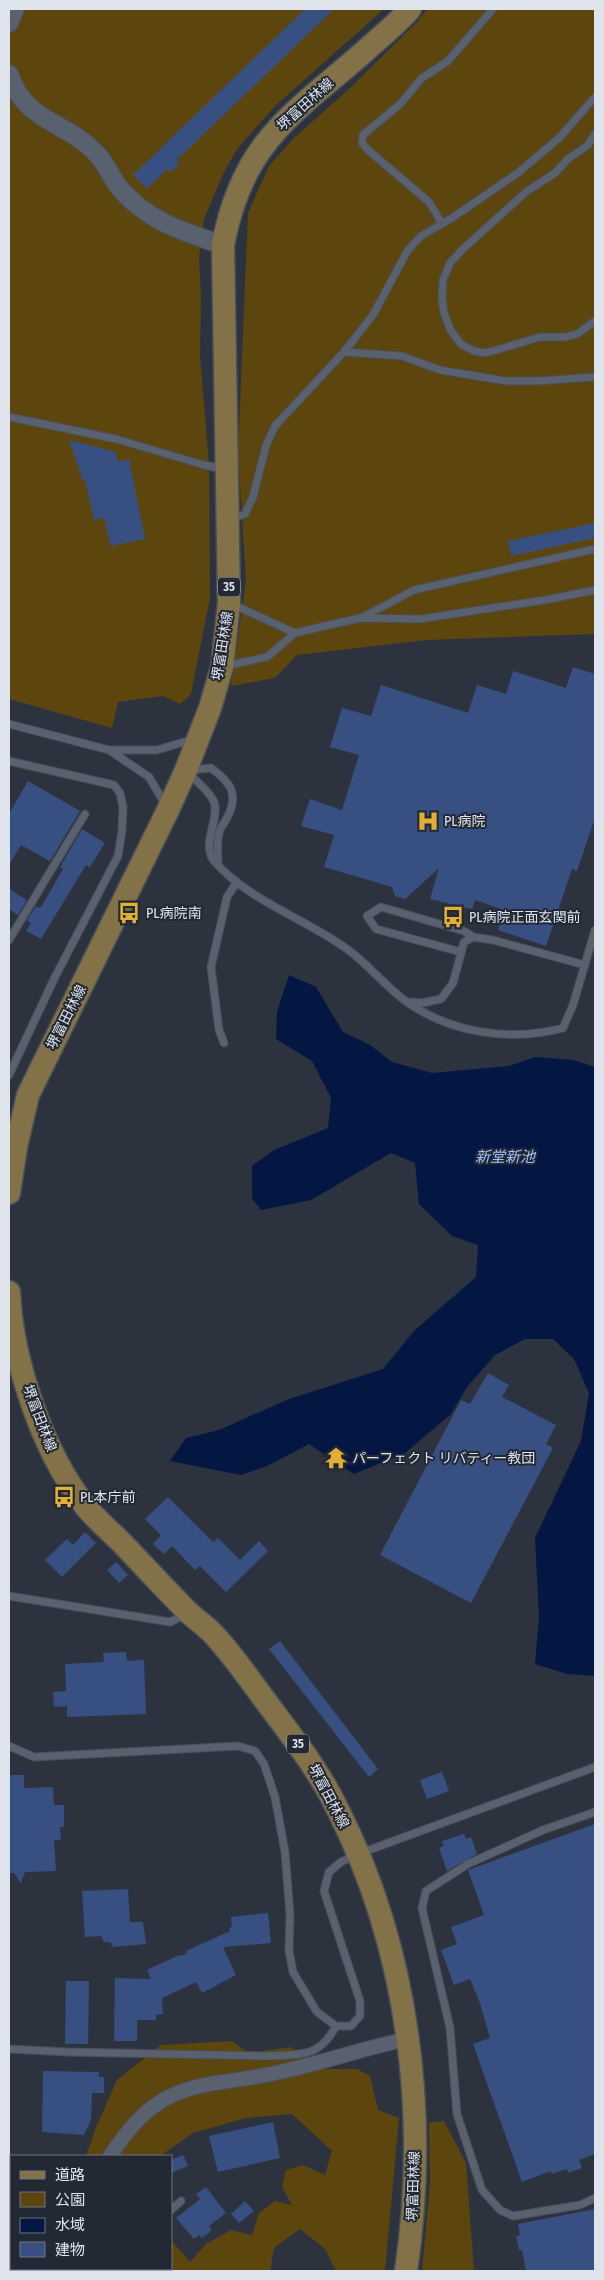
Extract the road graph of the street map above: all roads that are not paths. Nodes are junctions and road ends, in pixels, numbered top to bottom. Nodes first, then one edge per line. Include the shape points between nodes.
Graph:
1 (15, 9) edge
2 (410, 9) edge
3 (493, 9) edge
4 (9, 23) edge
5 (9, 74) edge
6 (595, 97) edge
7 (595, 134) edge
8 (442, 223) junction
9 (223, 245) junction
10 (595, 321) edge
11 (344, 352) junction
12 (595, 377) edge
13 (9, 417) edge
14 (226, 469) junction
15 (227, 519) junction
16 (595, 549) edge
17 (595, 590) edge
18 (229, 603) junction
19 (360, 618) junction
20 (295, 633) junction
21 (222, 667) junction
22 (9, 724) edge
23 (198, 738) junction
24 (109, 750) junction
25 (9, 761) edge
26 (186, 770) junction
27 (168, 810) junction
28 (85, 814) dead end
29 (218, 865) junction
30 (237, 882) junction
31 (595, 930) edge
32 (10, 935) edge
33 (473, 937) junction
34 (461, 952) junction
35 (585, 966) junction
36 (407, 1002) junction
37 (224, 1043) dead end
38 (9, 1075) edge
39 (9, 1193) edge
40 (9, 1292) edge
41 (9, 1596) edge
42 (189, 1612) junction
43 (9, 1746) edge
44 (595, 1766) edge
45 (595, 1812) edge
46 (358, 1854) junction
47 (336, 2026) junction
48 (408, 2039) junction
49 (9, 2049) edge
50 (111, 2155) edge
51 (595, 2198) edge
52 (181, 2201) dead end
53 (172, 2209) edge
54 (406, 2271) edge

1 - 4 street
2 - 9 main road, 堺富田林線 / 35 via 276,129 254,157 239,185
3 - 8 lane via 448,61 422,78 400,104 363,135 362,143 368,150 429,202
5 - 9 street via 29,108 94,151 118,186 144,211 164,224
6 - 8 lane via 560,136 519,172
7 - 10 lane via 588,146 526,192 450,263 443,280 442,298 451,331 461,344 486,353 540,337 577,334
8 - 11 lane via 421,236 408,250 373,315
9 - 14 main road, 堺富田林線 / 35
11 - 12 lane via 402,356 440,370 506,381
11 - 15 lane via 275,426 245,514
13 - 14 lane via 116,439
14 - 15 main road, 堺富田林線 / 35
15 - 18 main road, 堺富田林線 / 35
16 - 19 lane via 414,590
17 - 19 lane via 420,619
18 - 20 lane
18 - 21 main road, 堺富田林線 / 35
19 - 20 lane
20 - 21 lane via 267,657
21 - 23 main road, 堺富田林線 / 35
22 - 24 lane
23 - 24 lane via 157,750
23 - 26 main road, 堺富田林線 / 35
24 - 27 lane via 149,777
25 - 38 lane via 114,785 120,793 122,807 118,856
26 - 27 main road, 堺富田林線 / 35
26 - 29 lane via 215,803 210,849 212,859
26 - 29 lane via 212,768 228,780 233,793 229,815 220,830
27 - 39 main road, 堺富田林線 / 35 via 28,1095
28 - 32 lane
29 - 30 lane
30 - 36 lane via 347,949
30 - 37 lane via 227,897 211,967 219,1030
31 - 35 lane
33 - 34 lane via 464,942
33 - 34 lane via 464,931 381,907 367,916 376,929
33 - 35 lane
34 - 36 lane via 453,983 441,999
35 - 36 lane via 563,1028 549,1031 512,1035 462,1028 433,1018
40 - 42 main road, 堺富田林線 / 35 via 17,1349 48,1445 84,1504
41 - 42 lane via 170,1622
42 - 46 main road, 堺富田林線 / 35 via 214,1635 309,1759 337,1807
43 - 47 lane via 34,1758 238,1746 255,1752 264,1764 272,1788 286,1852 289,1951 293,1972 318,2012
44 - 46 lane
45 - 51 lane via 543,1830 468,1864 426,1891 422,1908 450,2028 457,2114 482,2190 500,2210 513,2216 580,2206
46 - 47 lane via 329,1872 324,1891 360,2001 360,2016 351,2026
46 - 48 main road, 堺富田林線 / 35 via 377,1905
47 - 49 lane via 319,2049 269,2056
48 - 50 street via 313,2065 175,2094 150,2108 131,2126
48 - 54 main road, 堺富田林線 / 35 via 414,2099 415,2177
52 - 53 lane

